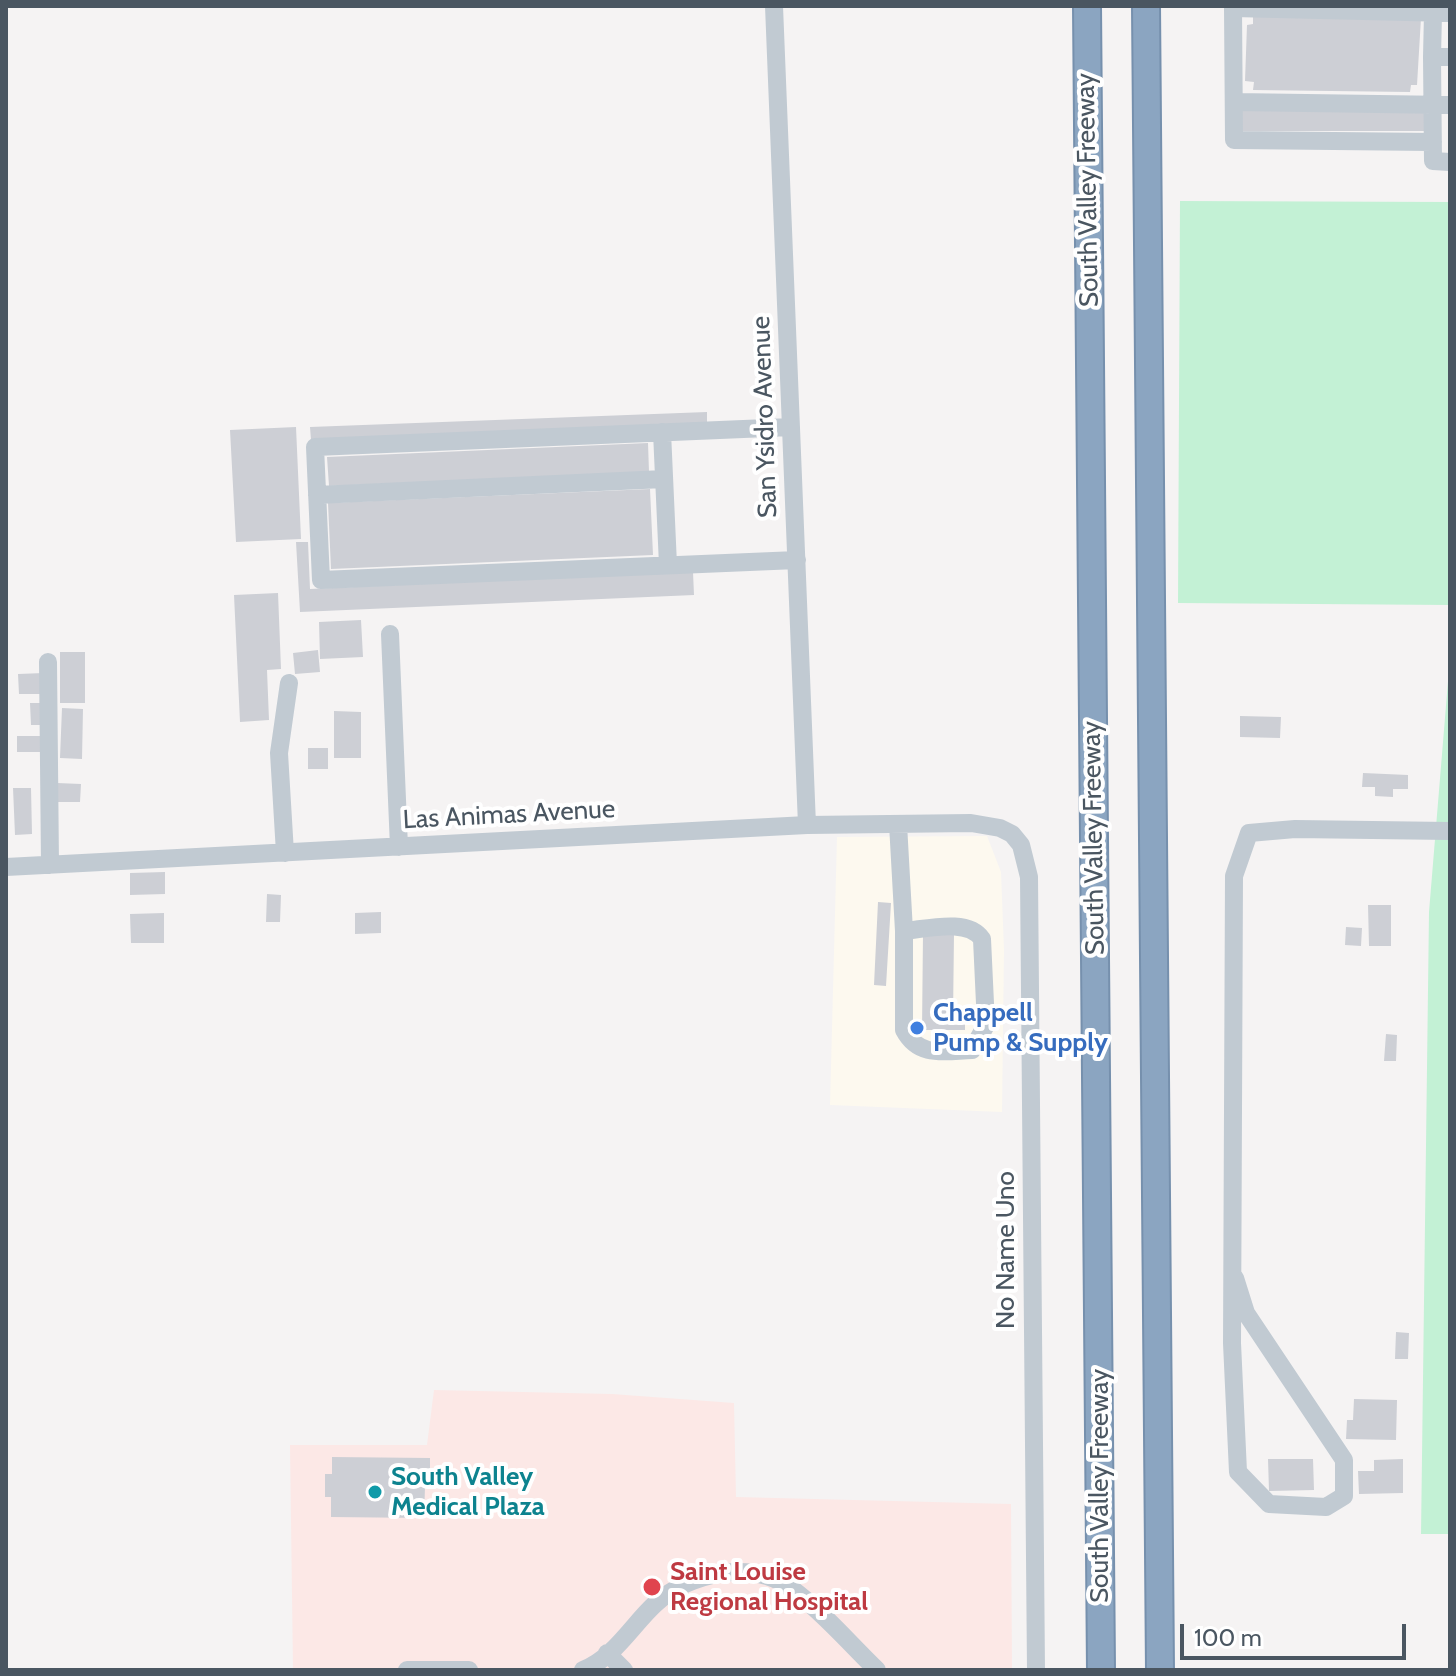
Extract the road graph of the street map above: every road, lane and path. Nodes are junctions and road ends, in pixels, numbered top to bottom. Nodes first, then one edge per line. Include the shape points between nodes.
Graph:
1 (774, 6) edge
2 (1087, 6) edge
3 (1146, 6) edge
4 (1441, 13) edge
5 (1441, 57) edge
6 (1234, 102) junction
7 (1441, 105) edge
8 (1433, 142) junction
9 (1450, 162) edge
10 (791, 427) junction
11 (662, 432) junction
12 (664, 479) junction
13 (317, 495) junction
14 (797, 560) junction
15 (668, 565) junction
16 (390, 634) dead end
17 (48, 662) dead end
18 (289, 683) dead end
19 (898, 824) junction
20 (807, 825) junction
21 (1450, 831) edge
22 (1012, 834) joint
23 (399, 847) junction
24 (285, 853) junction
25 (50, 865) junction
26 (6, 867) edge
27 (904, 931) junction
28 (1235, 1278) junction
29 (607, 1653) junction
30 (407, 1670) edge
31 (469, 1670) edge
32 (583, 1670) edge
33 (624, 1670) edge
34 (877, 1670) edge
35 (1036, 1670) edge
36 (1101, 1670) edge
37 (1160, 1670) edge

1 - 10 street, San Ysidro Avenue
2 - 36 highway, South Valley Freeway
3 - 37 highway
4 - 5 street
4 - 6 street via 1233,8
5 - 7 street
6 - 7 street
6 - 8 street via 1234,140
7 - 8 street
8 - 9 street via 1433,161
10 - 11 street
10 - 14 street, San Ysidro Avenue
11 - 12 street
11 - 13 street via 315,447
12 - 13 street
12 - 15 street
13 - 15 street via 321,580
14 - 15 street
14 - 20 street, San Ysidro Avenue
16 - 23 street
17 - 25 street
18 - 24 street via 279,753
19 - 20 street, Las Animas Avenue
19 - 22 street, Las Animas Avenue via 971,823
19 - 27 street
20 - 23 street, Las Animas Avenue
21 - 28 street via 1249,833 1234,876
22 - 35 street, No Name Uno via 1021,845 1029,877
23 - 24 street, Las Animas Avenue
24 - 25 street, Las Animas Avenue
25 - 26 street, Las Animas Avenue
27 - 27 street via 904,1030 910,1041 924,1051 972,1050 986,1025 982,939 977,931 963,927
28 - 28 street via 1232,1343 1238,1472 1269,1504 1326,1507 1344,1496 1344,1460 1246,1313
29 - 32 street
29 - 33 street
29 - 34 street via 657,1602 689,1581 725,1571 760,1576 790,1588
30 - 31 street

